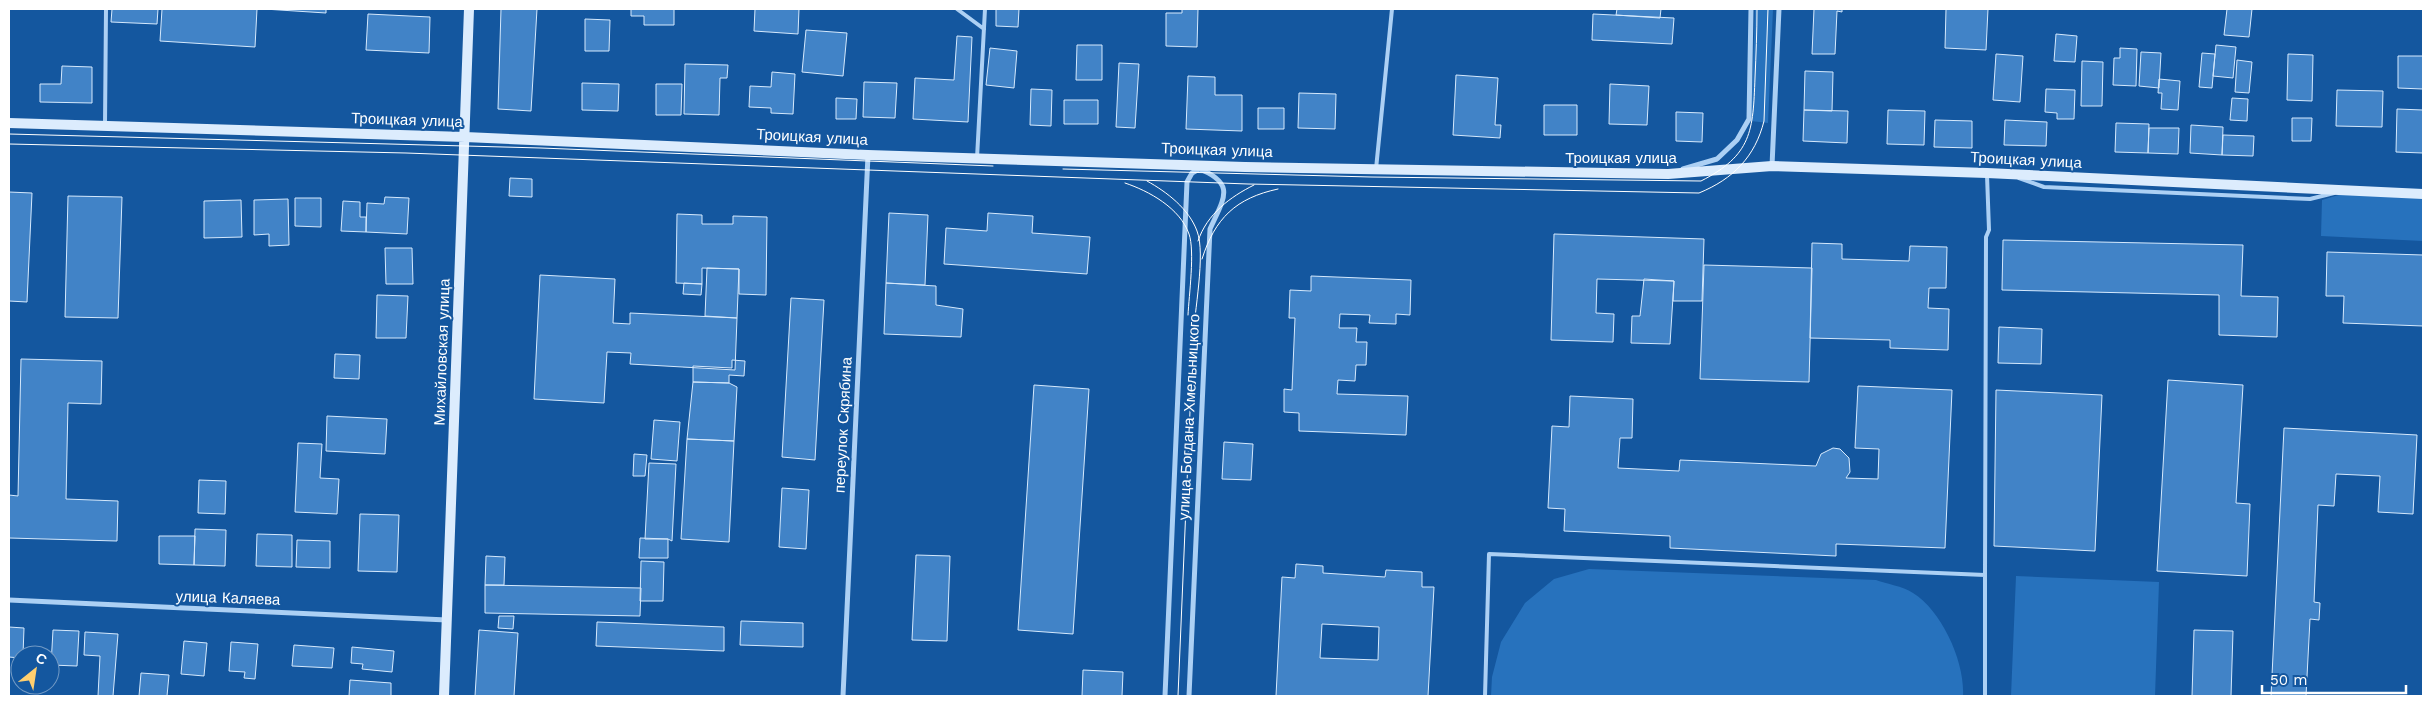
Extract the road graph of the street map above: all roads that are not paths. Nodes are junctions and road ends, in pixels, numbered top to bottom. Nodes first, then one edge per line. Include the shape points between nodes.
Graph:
1 (106, 9) edge
2 (469, 9) edge
3 (957, 9) edge
4 (985, 9) edge
5 (1392, 9) edge
6 (1751, 9) edge
7 (1779, 9) edge
8 (984, 29) junction
9 (9, 123) edge
10 (105, 125) junction
11 (465, 137) junction
12 (868, 155) junction
13 (977, 158) junction
14 (1186, 164) junction
15 (1226, 166) junction
16 (1772, 166) junction
17 (1197, 168) junction
18 (1376, 169) junction
19 (1987, 173) junction
20 (1668, 174) junction
21 (2423, 194) edge
22 (1985, 575) junction
23 (9, 600) edge
24 (447, 620) junction
25 (444, 696) edge
26 (843, 696) edge
27 (1165, 696) edge
28 (1189, 696) edge
29 (1485, 696) edge
30 (1985, 696) edge

1 - 10 lane
2 - 11 street, Михайловская улица
3 - 8 lane
4 - 8 lane
5 - 18 lane
6 - 20 street via 1749,119 1737,140 1717,159
7 - 16 street
8 - 13 lane
9 - 10 street, Троицкая улица
10 - 11 street, Троицкая улица
11 - 12 street, Троицкая улица
11 - 24 street, Михайловская улица
12 - 13 street, Троицкая улица
12 - 26 street, переулок Скрябина
13 - 14 street, Троицкая улица
14 - 15 street, Троицкая улица
14 - 17 street, улица Богдана Хмельницкого
15 - 17 street
15 - 18 street, Троицкая улица
16 - 19 street, Троицкая улица
16 - 20 street, Троицкая улица
17 - 27 street, улица Богдана Хмельницкого via 1187,182
17 - 28 street, улица Богдана Хмельницкого via 1212,174 1222,183 1225,197 1210,229
18 - 20 street, Троицкая улица
19 - 21 street, Троицкая улица
19 - 22 lane
22 - 29 lane via 1489,554
22 - 30 lane
23 - 24 street, улица Каляева
24 - 25 street, Михайловская улица

